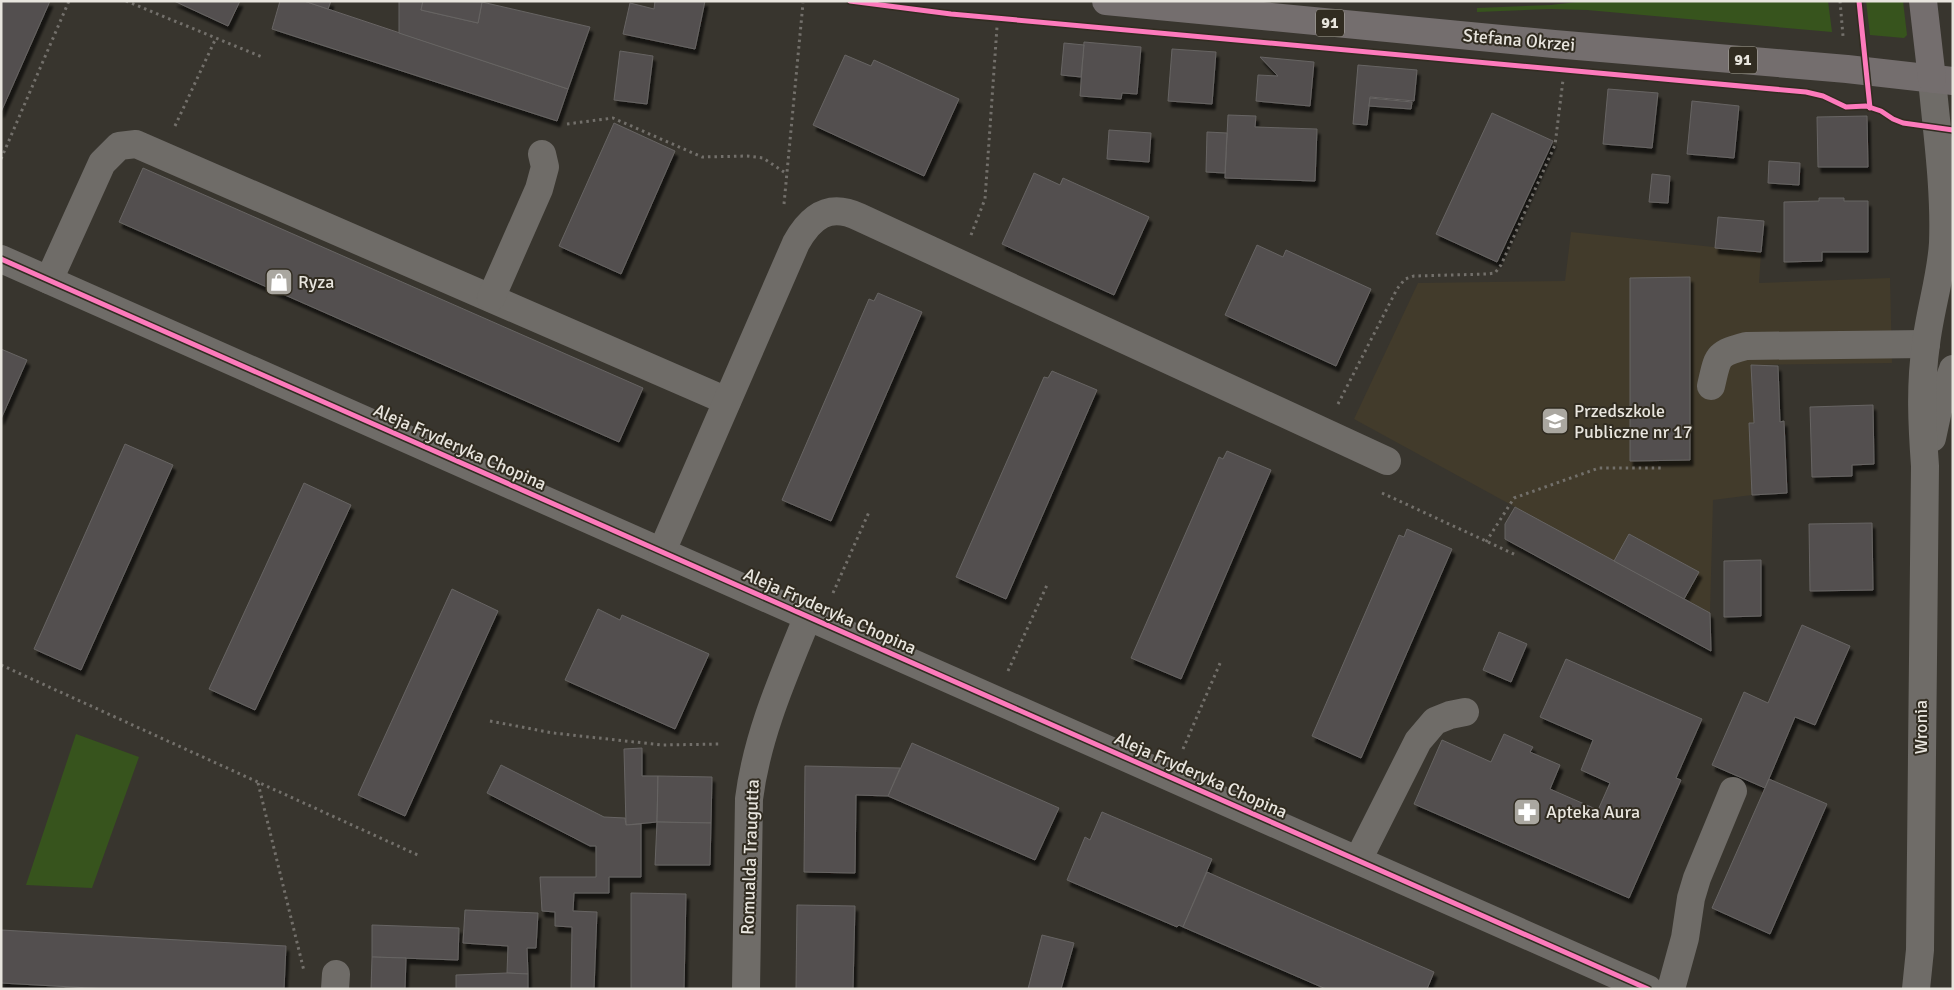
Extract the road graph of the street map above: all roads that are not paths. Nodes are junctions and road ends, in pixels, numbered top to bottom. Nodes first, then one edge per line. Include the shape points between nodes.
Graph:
1 (1106, 1) edge
2 (1923, 1) edge
3 (1942, 80) edge
4 (542, 154) dead end
5 (1, 259) edge
6 (49, 280) junction
7 (491, 298) junction
8 (1926, 344) junction
9 (1953, 369) edge
10 (1711, 386) dead end
11 (728, 401) junction
12 (1387, 461) dead end
13 (1925, 466) junction
14 (662, 552) junction
15 (815, 618) junction
16 (1465, 712) dead end
17 (1733, 791) dead end
18 (1358, 860) junction
19 (746, 989) edge
20 (1648, 989) edge
21 (1671, 989) edge
22 (1916, 989) edge

1 - 3 main road, Stefana Okrzei / 91
2 - 3 main road
3 - 8 street, Wronia via 1943,244
4 - 7 street via 545,167 539,189
5 - 6 street, Aleja Fryderyka Chopina
6 - 7 street via 102,163 120,146 136,144
6 - 14 street, Aleja Fryderyka Chopina
7 - 11 street
8 - 10 street via 1746,346 1727,351 1718,358
8 - 13 street, Wronia via 1921,415
9 - 13 street, Wronia via 1938,410
11 - 12 street via 804,229 818,216 837,211 849,212
11 - 14 street
13 - 22 street, Wronia via 1920,950
14 - 15 street, Aleja Fryderyka Chopina
15 - 18 street, Aleja Fryderyka Chopina
15 - 19 street, Romualda Traugutta via 769,717 753,768 749,799
16 - 18 street via 1435,721 1418,741
17 - 21 street via 1697,878 1686,938
18 - 20 street, Aleja Fryderyka Chopina

